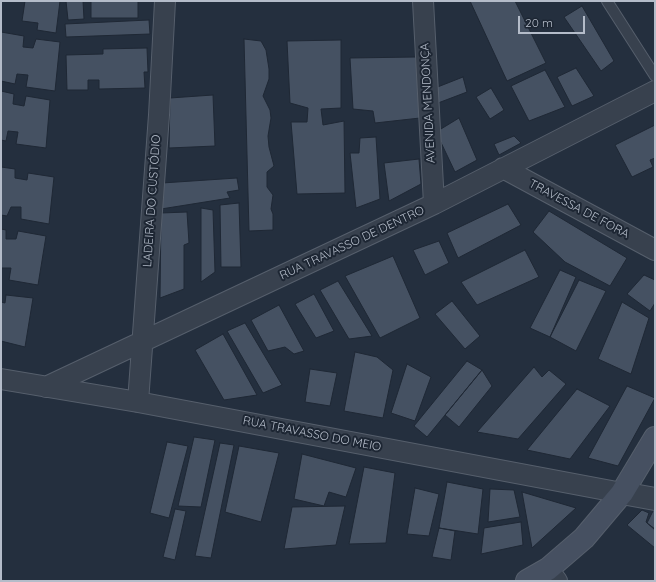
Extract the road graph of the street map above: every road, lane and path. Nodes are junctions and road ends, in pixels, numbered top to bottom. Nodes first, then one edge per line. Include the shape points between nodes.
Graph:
1 (165, 1) edge
2 (423, 1) edge
3 (607, 1) edge
4 (655, 76) edge
5 (655, 91) edge
6 (503, 168) junction
7 (434, 204) junction
8 (655, 250) edge
9 (142, 342) junction
10 (1, 378) edge
11 (46, 387) junction
12 (138, 402) junction
13 (655, 438) edge
14 (622, 493) junction
15 (655, 499) edge
16 (552, 575) edge
17 (527, 581) edge

1 - 9 street, LADEIRA DO CUSTÓDIO
2 - 7 street, AVENIDA MENDONÇA
3 - 4 lane
5 - 6 street, RUA TRAVASSO DE DENTRO
6 - 7 street, RUA TRAVASSO DE DENTRO
6 - 8 street, TRAVESSA DE FORA
7 - 9 street, RUA TRAVASSO DE DENTRO
9 - 11 street, RUA TRAVASSO DE DENTRO
9 - 12 street, LADEIRA DO CUSTÓDIO
10 - 11 street, RUA TRAVASSO DO MEIO
11 - 12 street, RUA TRAVASSO DO MEIO
12 - 14 street, RUA TRAVASSO DO MEIO
13 - 14 main road
14 - 15 street
14 - 16 main road
16 - 17 main road

